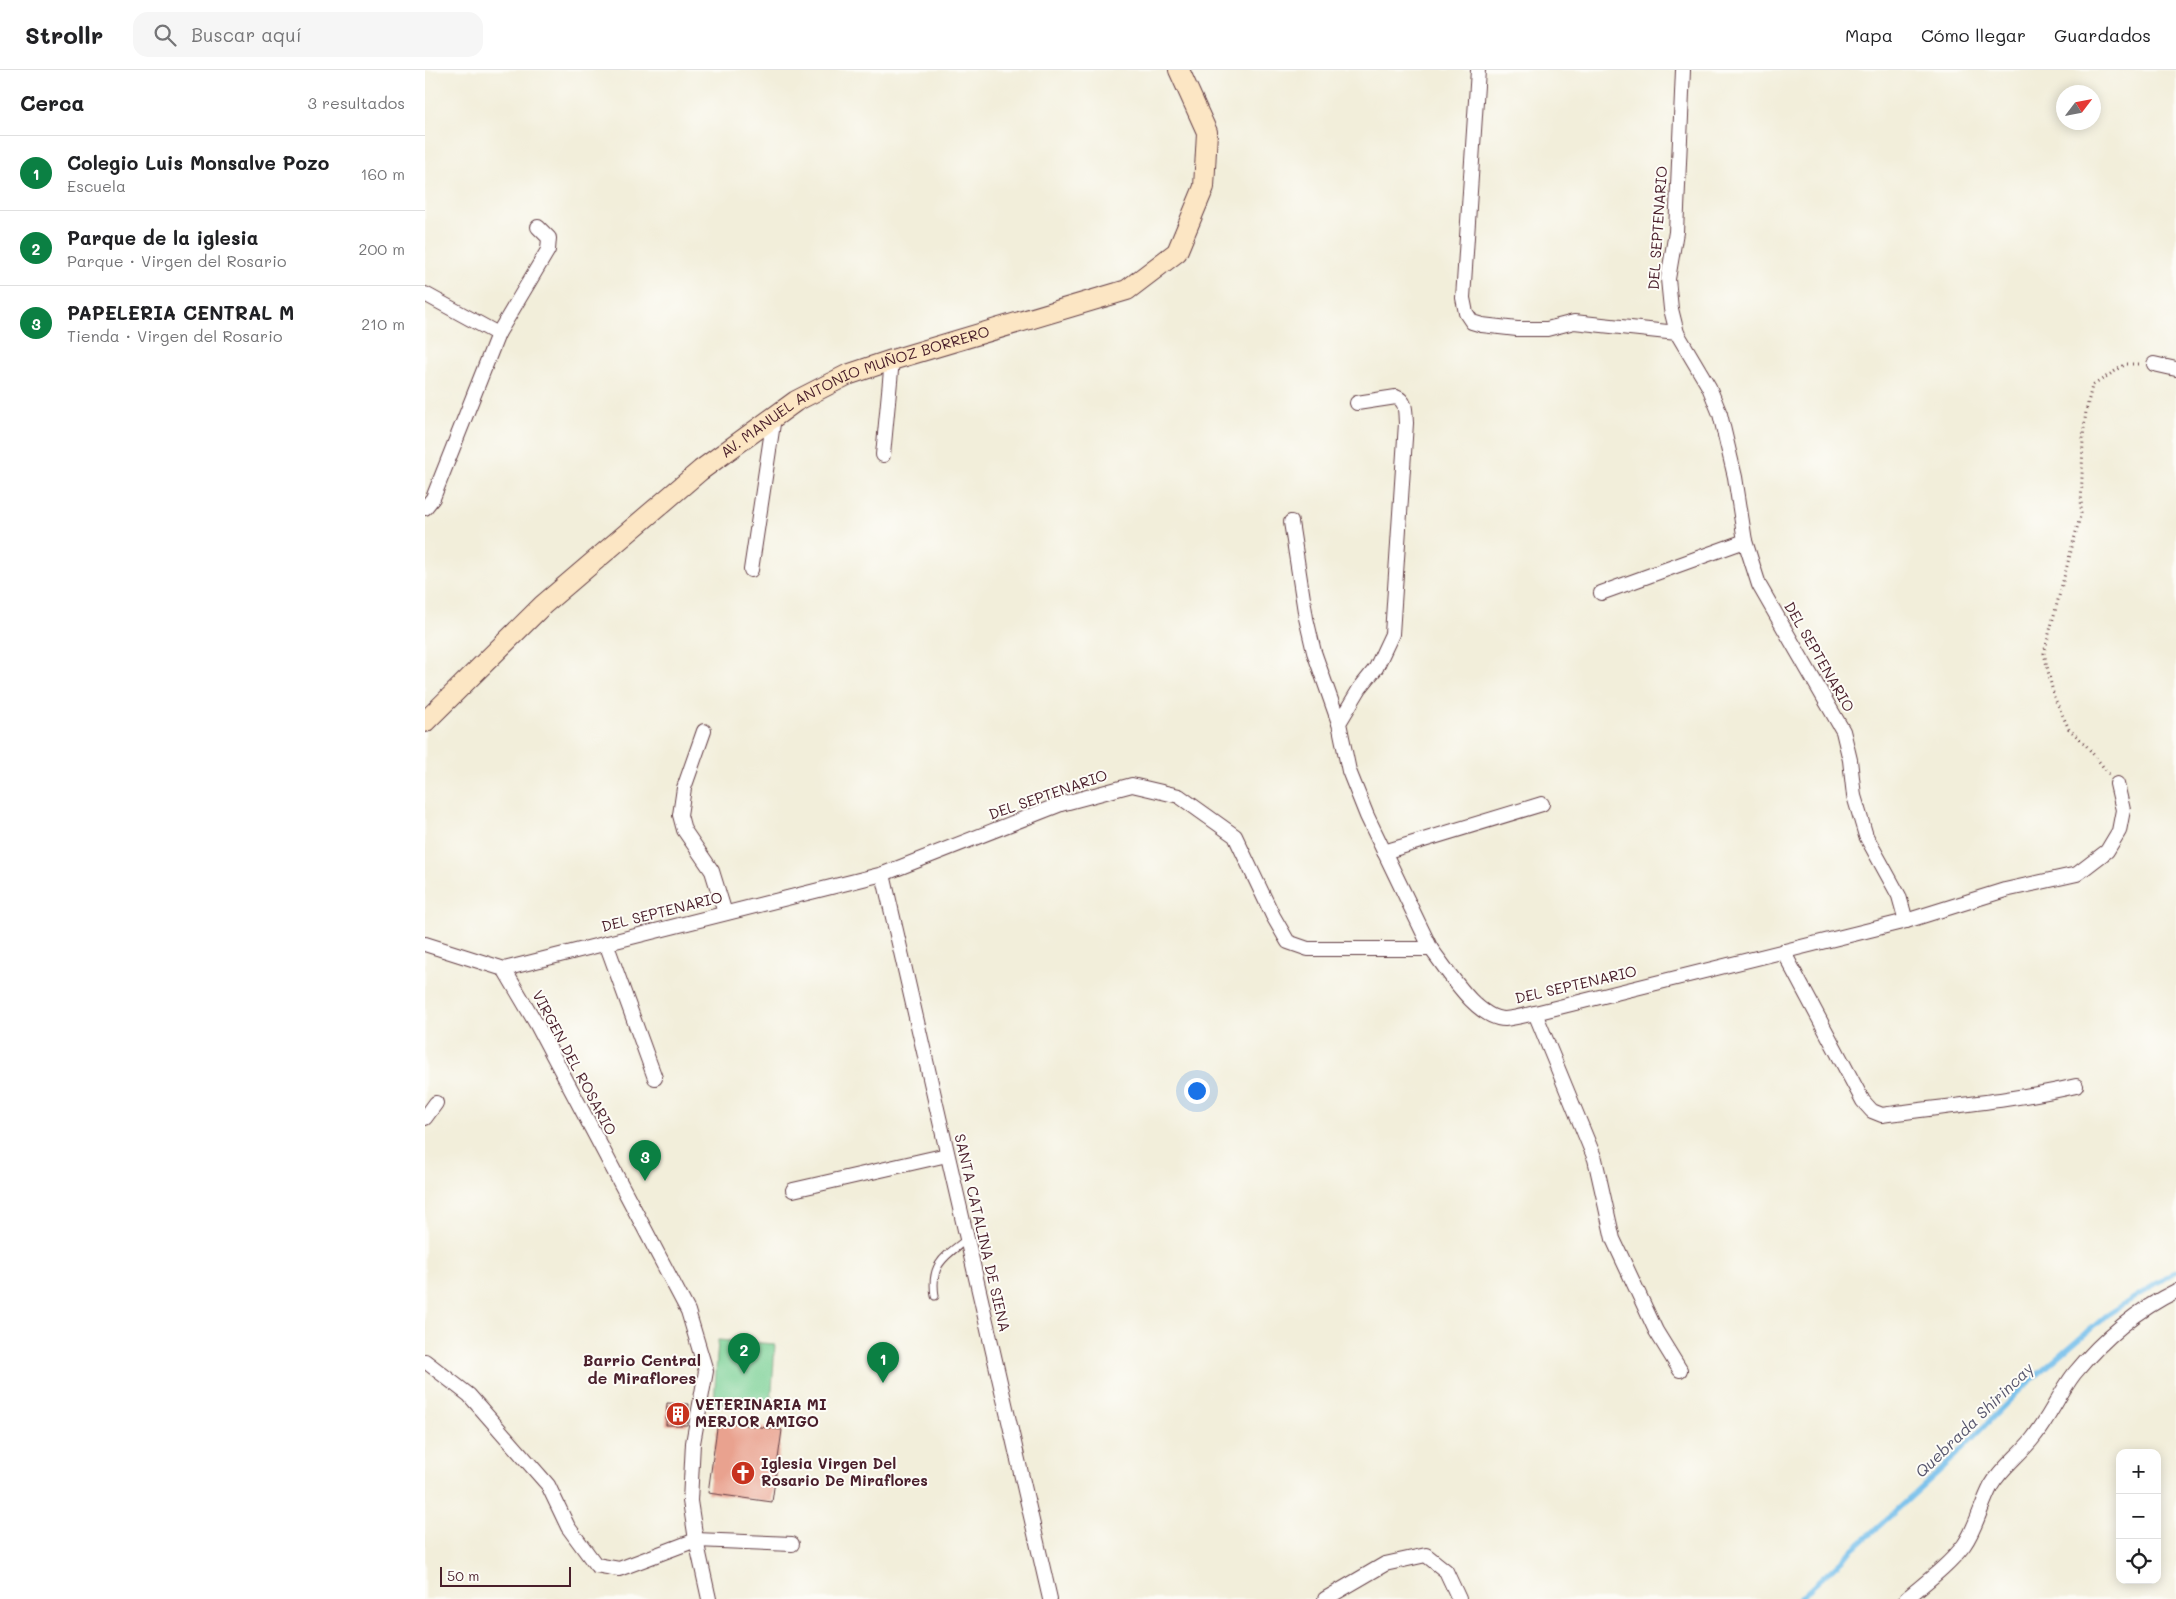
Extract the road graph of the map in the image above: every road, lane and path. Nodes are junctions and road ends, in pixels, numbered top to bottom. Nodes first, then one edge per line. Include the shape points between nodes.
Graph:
1 (1179, 70) edge
2 (1478, 70) edge
3 (1683, 70) edge
4 (537, 228) dead end
5 (425, 294) edge
6 (1677, 333) junction
7 (498, 334) junction
8 (892, 360) junction
9 (2154, 364) joint
10 (2176, 369) edge
11 (1357, 403) dead end
12 (774, 417) junction
13 (883, 455) dead end
14 (425, 508) edge
15 (1291, 522) dead end
16 (1745, 542) junction
17 (751, 570) dead end
18 (1601, 594) dead end
19 (425, 722) edge
20 (1339, 723) junction
21 (703, 731) dead end
22 (2117, 784) joint
23 (1542, 804) dead end
24 (1384, 852) junction
25 (883, 874) junction
26 (725, 913) junction
27 (1906, 921) junction
28 (606, 943) junction
29 (425, 944) edge
30 (1431, 948) junction
31 (1783, 951) junction
32 (504, 969) junction
33 (1535, 1013) junction
34 (655, 1078) dead end
35 (2076, 1086) dead end
36 (436, 1103) dead end
37 (425, 1118) edge
38 (947, 1155) junction
39 (793, 1190) dead end
40 (967, 1238) junction
41 (2176, 1291) edge
42 (935, 1296) dead end
43 (425, 1361) edge
44 (1680, 1370) dead end
45 (695, 1540) junction
46 (792, 1544) dead end
47 (709, 1599) edge
48 (1051, 1599) edge
49 (1325, 1599) edge
50 (1459, 1599) edge
51 (1905, 1599) edge

1 - 8 street, AV. MANUEL ANTONIO MUÑOZ BORRERO via 1207,132 1204,186 1177,252 1127,290
2 - 6 street via 1463,298 1472,322 1517,329 1547,329 1574,322
3 - 6 street, DEL SEPTENARIO via 1676,232 1669,279
4 - 7 street via 549,238 548,250
5 - 7 street
6 - 16 street, DEL SEPTENARIO via 1709,387 1720,414 1735,477
7 - 14 street via 433,498
8 - 12 street, AV. MANUEL ANTONIO MUÑOZ BORRERO via 847,375 796,401
8 - 13 street
9 - 10 street
9 - 22 path via 2126,364 2092,386 2083,437 2081,513 2044,653 2054,697 2069,729
11 - 20 street via 1401,399 1405,404 1406,423 1392,634 1377,668
12 - 17 street
12 - 19 street, AV. MANUEL ANTONIO MUÑOZ BORRERO via 701,470 543,605
15 - 20 street via 1314,652
16 - 18 street
16 - 27 street, DEL SEPTENARIO via 1759,585 1843,731 1850,760 1853,796 1866,836 1899,896
20 - 24 street via 1349,771
21 - 26 street via 684,788 680,815 683,830 712,871
22 - 27 street via 2123,810 2119,831 2107,851 2077,874 2005,890
23 - 24 street
24 - 30 street
25 - 26 street, DEL SEPTENARIO
25 - 30 street, DEL SEPTENARIO via 1061,804 1132,784 1179,796 1235,836 1288,942 1308,949
25 - 38 street, SANTA CATALINA DE SIENA
26 - 28 street, DEL SEPTENARIO
27 - 31 street, DEL SEPTENARIO
28 - 32 street, DEL SEPTENARIO
28 - 34 street
29 - 32 street
30 - 33 street, DEL SEPTENARIO via 1487,1015 1504,1019
31 - 33 street, DEL SEPTENARIO
31 - 35 street via 1863,1101 1872,1111 1882,1115 1978,1104
32 - 45 street, VIRGEN DEL ROSARIO via 537,1025 688,1311 706,1371 693,1443 690,1501
33 - 44 street via 1595,1159 1613,1239 1656,1331
36 - 37 street
38 - 39 street
38 - 40 street, SANTA CATALINA DE SIENA
40 - 42 lane via 937,1264 933,1286
40 - 48 street, SANTA CATALINA DE SIENA
41 - 51 street via 2109,1336 2079,1369 2032,1439 2006,1465 1991,1486 1964,1544 1939,1572
43 - 45 street via 469,1395 548,1485 568,1526 596,1565 619,1569
45 - 46 street
45 - 47 street, VIRGEN DEL ROSARIO
49 - 50 street via 1385,1564 1426,1555 1446,1571

